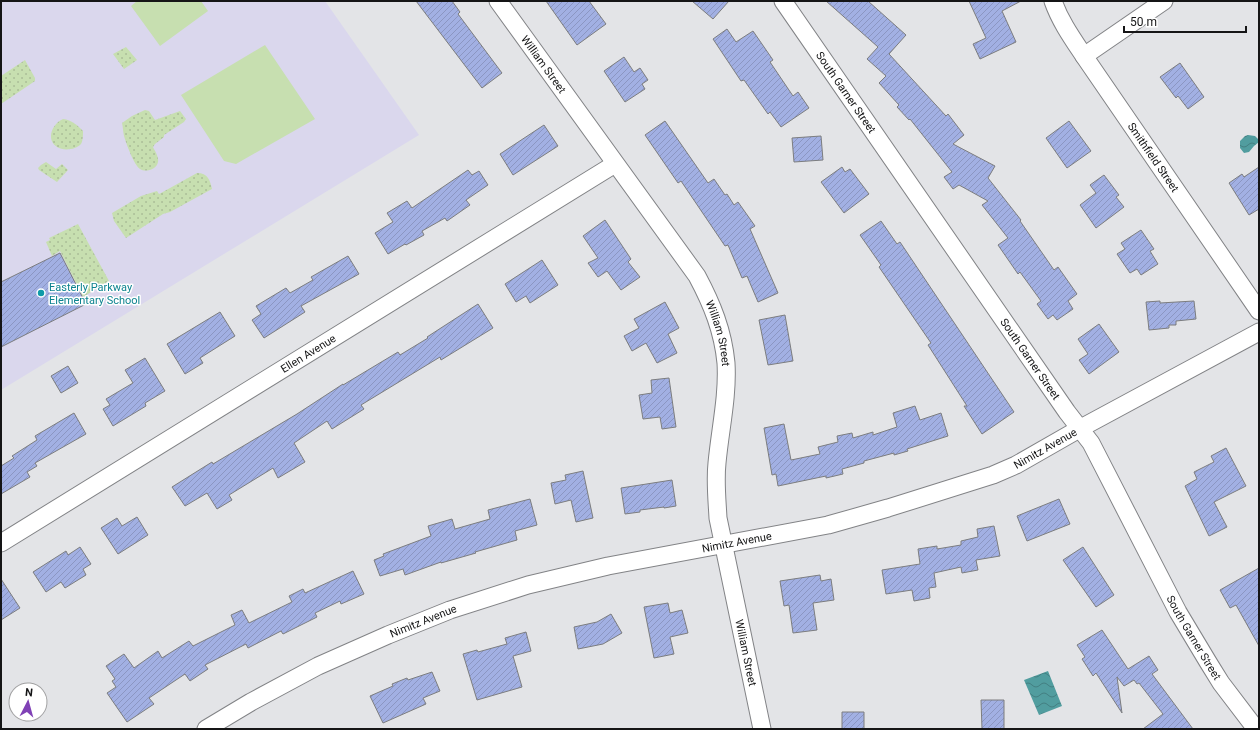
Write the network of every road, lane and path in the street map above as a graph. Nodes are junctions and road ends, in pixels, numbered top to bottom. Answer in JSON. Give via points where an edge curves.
{"nodes":[{"id":1,"x":498,"y":1,"type":"edge"},
{"id":2,"x":783,"y":1,"type":"edge"},
{"id":3,"x":1054,"y":1,"type":"edge"},
{"id":4,"x":1164,"y":1,"type":"edge"},
{"id":5,"x":1084,"y":56,"type":"junction"},
{"id":6,"x":615,"y":164,"type":"junction"},
{"id":7,"x":1259,"y":311,"type":"edge"},
{"id":8,"x":1259,"y":332,"type":"edge"},
{"id":9,"x":1079,"y":429,"type":"junction"},
{"id":10,"x":1,"y":542,"type":"edge"},
{"id":11,"x":724,"y":545,"type":"junction"},
{"id":12,"x":206,"y":729,"type":"edge"},
{"id":13,"x":762,"y":729,"type":"edge"},
{"id":14,"x":1256,"y":729,"type":"edge"}],
"edges":[{"from":1,"to":6,"type":"street","name":"William Street"},
{"from":2,"to":9,"type":"street","name":"South Garner Street"},
{"from":3,"to":5,"type":"street","name":"Smithfield Street","via":[[1057,12]]},
{"from":4,"to":5,"type":"street"},
{"from":5,"to":7,"type":"street","name":"Smithfield Street"},
{"from":6,"to":10,"type":"street","name":"Ellen Avenue"},
{"from":6,"to":11,"type":"street","name":"William Street","via":[[697,276],[718,322],[726,362],[726,391],[716,486],[718,518]]},
{"from":8,"to":9,"type":"street","name":"Nimitz Avenue"},
{"from":9,"to":11,"type":"street","name":"Nimitz Avenue","via":[[1016,465],[993,475],[828,525]]},
{"from":9,"to":14,"type":"street","name":"South Garner Street","via":[[1090,444],[1178,612],[1221,683]]},
{"from":11,"to":12,"type":"street","name":"Nimitz Avenue","via":[[608,566],[528,585],[450,610],[318,666]]},
{"from":11,"to":13,"type":"street","name":"William Street"}]}
